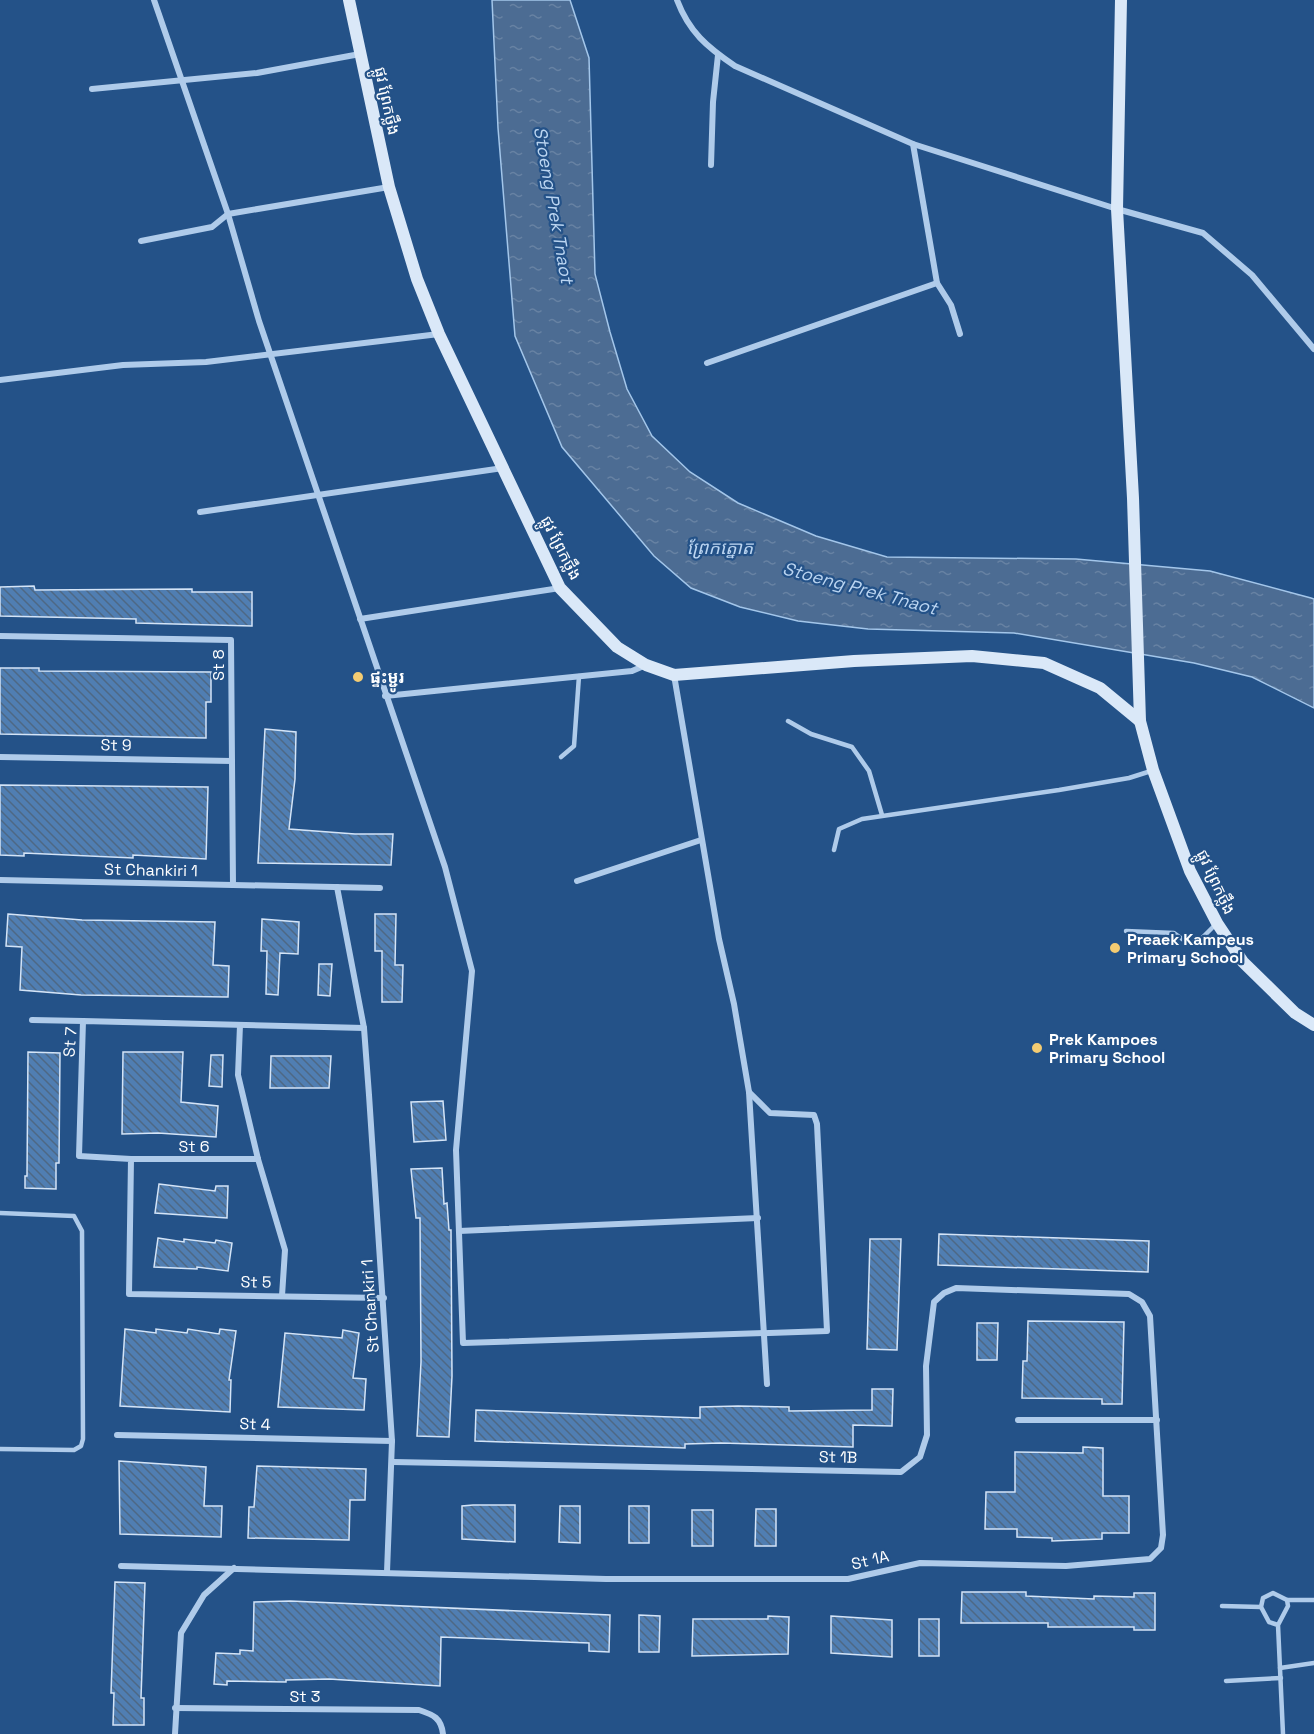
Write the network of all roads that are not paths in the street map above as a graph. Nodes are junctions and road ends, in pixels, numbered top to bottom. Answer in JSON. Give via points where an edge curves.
{"nodes":[{"id":1,"x":154,"y":0,"type":"edge"},
{"id":2,"x":349,"y":0,"type":"edge"},
{"id":3,"x":677,"y":0,"type":"edge"},
{"id":4,"x":1121,"y":0,"type":"edge"},
{"id":5,"x":361,"y":54,"type":"junction"},
{"id":6,"x":718,"y":55,"type":"junction"},
{"id":7,"x":180,"y":80,"type":"junction"},
{"id":8,"x":92,"y":89,"type":"dead end"},
{"id":9,"x":913,"y":144,"type":"junction"},
{"id":10,"x":711,"y":165,"type":"dead end"},
{"id":11,"x":389,"y":187,"type":"junction"},
{"id":12,"x":1117,"y":208,"type":"junction"},
{"id":13,"x":228,"y":214,"type":"junction"},
{"id":14,"x":141,"y":241,"type":"dead end"},
{"id":15,"x":937,"y":283,"type":"junction"},
{"id":16,"x":439,"y":334,"type":"junction"},
{"id":17,"x":960,"y":334,"type":"dead end"},
{"id":18,"x":1314,"y":350,"type":"edge"},
{"id":19,"x":270,"y":352,"type":"junction"},
{"id":20,"x":707,"y":363,"type":"dead end"},
{"id":21,"x":0,"y":380,"type":"edge"},
{"id":22,"x":504,"y":468,"type":"junction"},
{"id":23,"x":319,"y":496,"type":"junction"},
{"id":24,"x":200,"y":512,"type":"dead end"},
{"id":25,"x":560,"y":588,"type":"junction"},
{"id":26,"x":360,"y":619,"type":"junction"},
{"id":27,"x":0,"y":636,"type":"edge"},
{"id":28,"x":646,"y":665,"type":"junction"},
{"id":29,"x":674,"y":675,"type":"junction"},
{"id":30,"x":579,"y":676,"type":"junction"},
{"id":31,"x":385,"y":696,"type":"junction"},
{"id":32,"x":788,"y":721,"type":"dead end"},
{"id":33,"x":1140,"y":721,"type":"junction"},
{"id":34,"x":0,"y":757,"type":"edge"},
{"id":35,"x":561,"y":757,"type":"dead end"},
{"id":36,"x":232,"y":761,"type":"junction"},
{"id":37,"x":1153,"y":770,"type":"junction"},
{"id":38,"x":882,"y":815,"type":"junction"},
{"id":39,"x":701,"y":840,"type":"junction"},
{"id":40,"x":834,"y":850,"type":"dead end"},
{"id":41,"x":0,"y":880,"type":"edge"},
{"id":42,"x":577,"y":881,"type":"dead end"},
{"id":43,"x":233,"y":885,"type":"junction"},
{"id":44,"x":337,"y":887,"type":"junction"},
{"id":45,"x":380,"y":888,"type":"dead end"},
{"id":46,"x":1217,"y":923,"type":"junction"},
{"id":47,"x":1126,"y":931,"type":"dead end"},
{"id":48,"x":32,"y":1020,"type":"dead end"},
{"id":49,"x":83,"y":1021,"type":"junction"},
{"id":50,"x":240,"y":1025,"type":"junction"},
{"id":51,"x":1314,"y":1025,"type":"edge"},
{"id":52,"x":364,"y":1028,"type":"junction"},
{"id":53,"x":749,"y":1092,"type":"junction"},
{"id":54,"x":131,"y":1159,"type":"junction"},
{"id":55,"x":258,"y":1159,"type":"junction"},
{"id":56,"x":0,"y":1214,"type":"edge"},
{"id":57,"x":758,"y":1218,"type":"junction"},
{"id":58,"x":459,"y":1231,"type":"junction"},
{"id":59,"x":1130,"y":1294,"type":"joint"},
{"id":60,"x":282,"y":1296,"type":"junction"},
{"id":61,"x":384,"y":1298,"type":"junction"},
{"id":62,"x":763,"y":1333,"type":"junction"},
{"id":63,"x":767,"y":1384,"type":"dead end"},
{"id":64,"x":1018,"y":1420,"type":"dead end"},
{"id":65,"x":1157,"y":1420,"type":"junction"},
{"id":66,"x":117,"y":1435,"type":"dead end"},
{"id":67,"x":392,"y":1442,"type":"junction"},
{"id":68,"x":0,"y":1449,"type":"edge"},
{"id":69,"x":393,"y":1462,"type":"junction"},
{"id":70,"x":121,"y":1566,"type":"dead end"},
{"id":71,"x":234,"y":1568,"type":"junction"},
{"id":72,"x":387,"y":1572,"type":"junction"},
{"id":73,"x":1287,"y":1600,"type":"junction"},
{"id":74,"x":1314,"y":1600,"type":"edge"},
{"id":75,"x":1222,"y":1606,"type":"dead end"},
{"id":76,"x":1261,"y":1607,"type":"junction"},
{"id":77,"x":1278,"y":1625,"type":"junction"},
{"id":78,"x":1314,"y":1663,"type":"edge"},
{"id":79,"x":1280,"y":1668,"type":"junction"},
{"id":80,"x":1281,"y":1678,"type":"junction"},
{"id":81,"x":1226,"y":1681,"type":"dead end"},
{"id":82,"x":175,"y":1708,"type":"junction"},
{"id":83,"x":175,"y":1734,"type":"edge"},
{"id":84,"x":443,"y":1734,"type":"edge"},
{"id":85,"x":1283,"y":1734,"type":"edge"}],
"edges":[{"from":1,"to":7,"type":"street"},
{"from":2,"to":5,"type":"street","name":"ផ្លូវ ព្រែកថ្លឹង"},
{"from":3,"to":6,"type":"street","via":[[686,25]]},
{"from":4,"to":12,"type":"street","name":"ផ្លូវ ព្រែកថ្លឹង"},
{"from":5,"to":7,"type":"street","via":[[257,73]]},
{"from":5,"to":11,"type":"street","name":"ផ្លូវ ព្រែកថ្លឹង"},
{"from":6,"to":9,"type":"street"},
{"from":6,"to":10,"type":"street","via":[[712,102]]},
{"from":7,"to":8,"type":"street"},
{"from":7,"to":13,"type":"street"},
{"from":9,"to":12,"type":"street"},
{"from":9,"to":15,"type":"street"},
{"from":11,"to":13,"type":"street"},
{"from":11,"to":16,"type":"street","name":"ផ្លូវ ព្រែកថ្លឹង","via":[[417,279]]},
{"from":12,"to":18,"type":"street","via":[[1203,233],[1252,275]]},
{"from":12,"to":33,"type":"street","name":"ផ្លូវ ព្រែកថ្លឹង"},
{"from":13,"to":14,"type":"street","via":[[212,227]]},
{"from":13,"to":19,"type":"street"},
{"from":15,"to":17,"type":"street","via":[[951,305]]},
{"from":15,"to":20,"type":"street"},
{"from":16,"to":19,"type":"street"},
{"from":16,"to":22,"type":"street","name":"ផ្លូវ ព្រែកថ្លឹង"},
{"from":19,"to":21,"type":"street","via":[[206,362],[123,365]]},
{"from":19,"to":23,"type":"street"},
{"from":22,"to":23,"type":"street"},
{"from":22,"to":25,"type":"street","name":"ផ្លូវ ព្រែកថ្លឹង"},
{"from":23,"to":24,"type":"street"},
{"from":23,"to":26,"type":"street"},
{"from":25,"to":26,"type":"street"},
{"from":25,"to":28,"type":"street","name":"ផ្លូវ ព្រែកថ្លឹង","via":[[617,647]]},
{"from":26,"to":31,"type":"street"},
{"from":27,"to":36,"type":"street","name":"St 8","via":[[231,640]]},
{"from":28,"to":29,"type":"street","name":"ផ្លូវ ព្រែកថ្លឹង"},
{"from":28,"to":30,"type":"street","via":[[632,671]]},
{"from":29,"to":33,"type":"street","name":"ផ្លូវ ព្រែកថ្លឹង","via":[[972,656],[1044,663],[1100,688]]},
{"from":29,"to":39,"type":"street"},
{"from":30,"to":31,"type":"street"},
{"from":30,"to":35,"type":"lane","via":[[574,747]]},
{"from":31,"to":58,"type":"street","via":[[445,867],[472,971],[456,1150]]},
{"from":32,"to":38,"type":"lane","via":[[811,734],[852,747],[869,771]]},
{"from":33,"to":37,"type":"street","name":"ផ្លូវ ព្រែកថ្លឹង"},
{"from":34,"to":36,"type":"street","name":"St 9"},
{"from":36,"to":43,"type":"street","name":"St 8"},
{"from":37,"to":38,"type":"lane","via":[[1130,778]]},
{"from":37,"to":46,"type":"street","name":"ផ្លូវ ព្រែកថ្លឹង","via":[[1190,871]]},
{"from":38,"to":40,"type":"lane","via":[[840,829]]},
{"from":39,"to":42,"type":"street"},
{"from":39,"to":53,"type":"street"},
{"from":41,"to":43,"type":"street","name":"St Chankiri 1"},
{"from":43,"to":44,"type":"street","name":"St Chankiri 1"},
{"from":44,"to":45,"type":"street","name":"St Chankiri 1"},
{"from":44,"to":52,"type":"street","name":"St Chankiri 1"},
{"from":46,"to":47,"type":"lane","via":[[1200,940],[1189,944],[1174,933]]},
{"from":46,"to":51,"type":"street","name":"ផ្លូវ ព្រែកថ្លឹង","via":[[1243,962]]},
{"from":48,"to":49,"type":"street"},
{"from":49,"to":50,"type":"street","name":"St 7"},
{"from":49,"to":54,"type":"street","name":"St 7","via":[[79,1156]]},
{"from":50,"to":52,"type":"street","name":"St 7"},
{"from":50,"to":55,"type":"street","via":[[238,1075]]},
{"from":52,"to":61,"type":"street","name":"St Chankiri 1"},
{"from":53,"to":57,"type":"street"},
{"from":53,"to":62,"type":"street","via":[[770,1113],[814,1115],[817,1124],[827,1331]]},
{"from":54,"to":55,"type":"street","name":"St 6"},
{"from":54,"to":60,"type":"street","name":"St 5","via":[[129,1294]]},
{"from":55,"to":60,"type":"street","via":[[285,1250]]},
{"from":56,"to":68,"type":"lane","via":[[74,1216],[80,1222],[83,1439],[74,1450]]},
{"from":57,"to":58,"type":"street"},
{"from":57,"to":62,"type":"street"},
{"from":58,"to":62,"type":"street","via":[[463,1343]]},
{"from":59,"to":65,"type":"street","name":"St 1A","via":[[1142,1302],[1150,1316]]},
{"from":59,"to":69,"type":"street","name":"St 1B","via":[[956,1288],[944,1293],[934,1302],[926,1366],[927,1435],[920,1457],[901,1472]]},
{"from":60,"to":61,"type":"street","name":"St 5"},
{"from":61,"to":67,"type":"street","name":"St Chankiri 1"},
{"from":62,"to":63,"type":"street"},
{"from":64,"to":65,"type":"street"},
{"from":65,"to":72,"type":"street","name":"St 1A","via":[[1163,1535],[1161,1548],[1150,1559],[1066,1566],[921,1563],[836,1580],[641,1580]]},
{"from":66,"to":67,"type":"street","name":"St 4"},
{"from":67,"to":69,"type":"street","name":"St Chankiri 1"},
{"from":69,"to":72,"type":"street","name":"St Chankiri 1"},
{"from":70,"to":71,"type":"street"},
{"from":71,"to":72,"type":"street"},
{"from":71,"to":82,"type":"street","via":[[204,1595],[181,1633]]},
{"from":73,"to":74,"type":"lane"},
{"from":73,"to":76,"type":"lane","via":[[1273,1593],[1263,1599]]},
{"from":73,"to":77,"type":"lane"},
{"from":75,"to":76,"type":"lane"},
{"from":76,"to":77,"type":"lane","via":[[1269,1622]]},
{"from":77,"to":79,"type":"lane"},
{"from":78,"to":79,"type":"lane"},
{"from":79,"to":80,"type":"lane"},
{"from":80,"to":81,"type":"lane"},
{"from":80,"to":85,"type":"lane"},
{"from":82,"to":83,"type":"street"},
{"from":82,"to":84,"type":"street","name":"St 3","via":[[420,1710],[442,1722]]}]}
